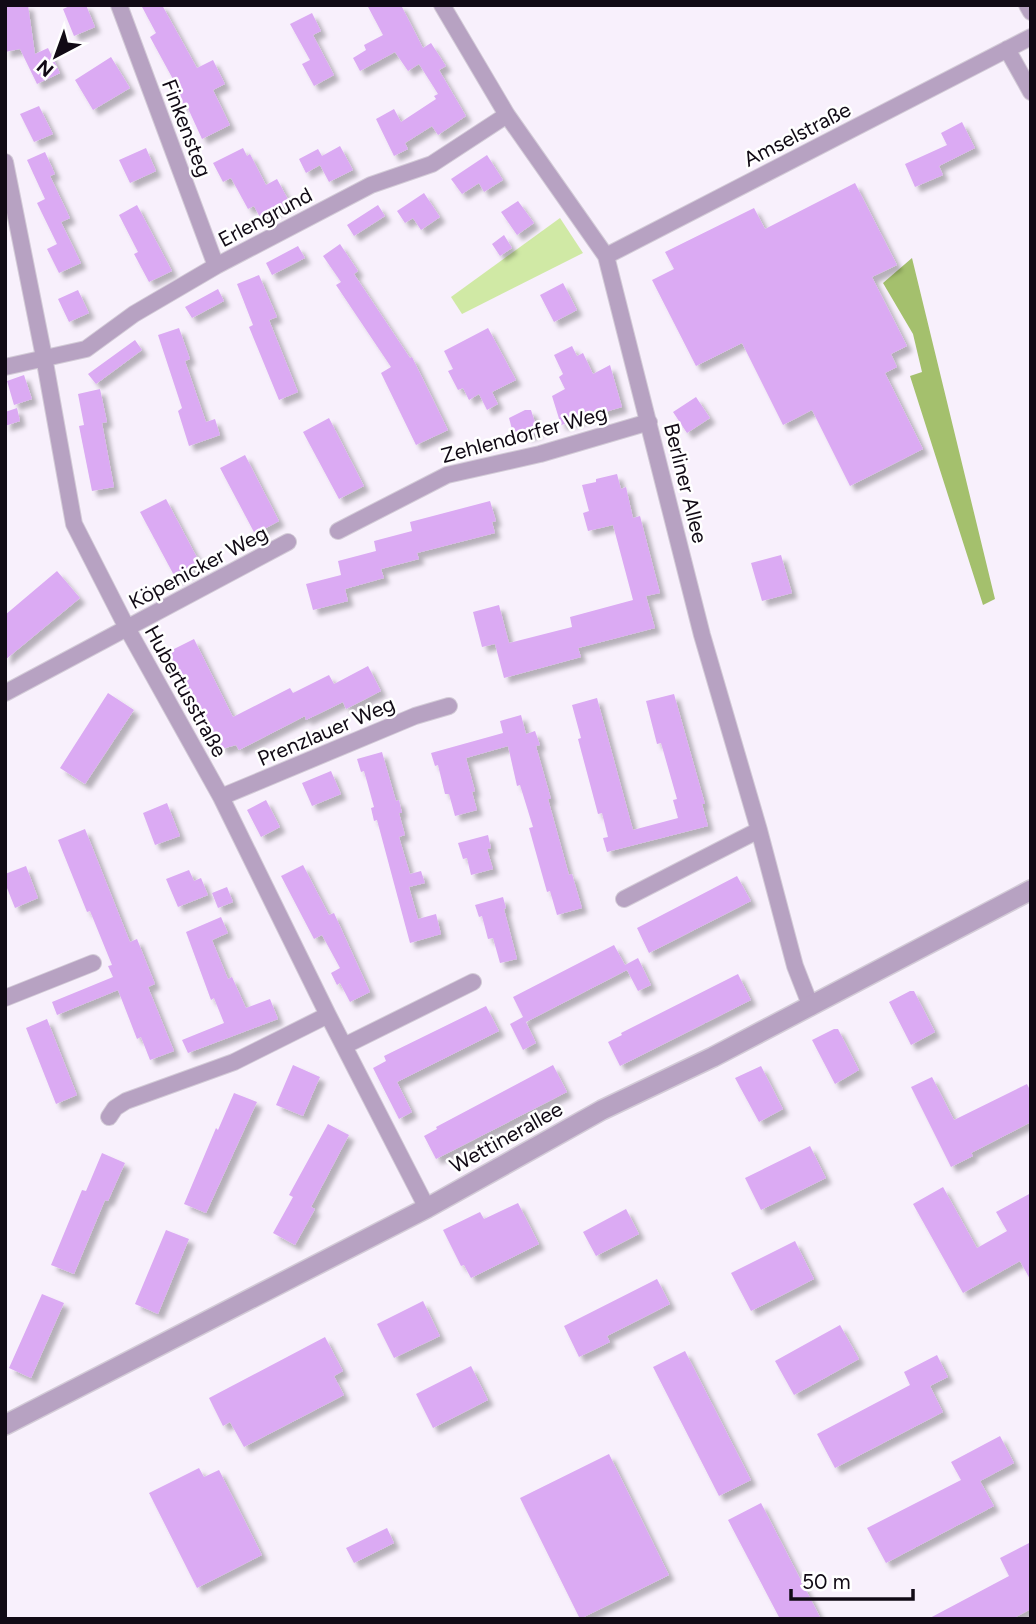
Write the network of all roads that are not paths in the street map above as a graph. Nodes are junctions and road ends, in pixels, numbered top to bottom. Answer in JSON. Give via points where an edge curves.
{"nodes":[{"id":1,"x":119,"y":5,"type":"edge"},
{"id":2,"x":442,"y":5,"type":"edge"},
{"id":3,"x":1027,"y":5,"type":"edge"},
{"id":4,"x":1031,"y":12,"type":"edge"},
{"id":5,"x":1031,"y":37,"type":"edge"},
{"id":6,"x":1007,"y":49,"type":"junction"},
{"id":7,"x":1031,"y":92,"type":"edge"},
{"id":8,"x":507,"y":115,"type":"junction"},
{"id":9,"x":5,"y":162,"type":"edge"},
{"id":10,"x":606,"y":256,"type":"junction"},
{"id":11,"x":216,"y":266,"type":"junction"},
{"id":12,"x":44,"y":358,"type":"junction"},
{"id":13,"x":5,"y":367,"type":"edge"},
{"id":14,"x":649,"y":422,"type":"junction"},
{"id":15,"x":338,"y":531,"type":"dead end"},
{"id":16,"x":288,"y":542,"type":"dead end"},
{"id":17,"x":127,"y":628,"type":"junction"},
{"id":18,"x":5,"y":693,"type":"edge"},
{"id":19,"x":449,"y":706,"type":"dead end"},
{"id":20,"x":221,"y":797,"type":"junction"},
{"id":21,"x":759,"y":830,"type":"junction"},
{"id":22,"x":1031,"y":891,"type":"edge"},
{"id":23,"x":624,"y":898,"type":"dead end"},
{"id":24,"x":93,"y":963,"type":"dead end"},
{"id":25,"x":473,"y":982,"type":"dead end"},
{"id":26,"x":5,"y":998,"type":"edge"},
{"id":27,"x":811,"y":1007,"type":"junction"},
{"id":28,"x":328,"y":1015,"type":"junction"},
{"id":29,"x":344,"y":1046,"type":"junction"},
{"id":30,"x":109,"y":1117,"type":"dead end"},
{"id":31,"x":427,"y":1208,"type":"junction"},
{"id":32,"x":5,"y":1425,"type":"edge"}],
"edges":[{"from":1,"to":11,"type":"street","name":"Finkensteg"},
{"from":2,"to":8,"type":"street","name":"Berliner Allee"},
{"from":3,"to":4,"type":"street"},
{"from":5,"to":6,"type":"street","name":"Amselstraße"},
{"from":6,"to":7,"type":"street"},
{"from":6,"to":10,"type":"street","name":"Amselstraße"},
{"from":8,"to":10,"type":"street","name":"Berliner Allee"},
{"from":8,"to":11,"type":"street","name":"Erlengrund","via":[[432,164],[371,185]]},
{"from":9,"to":12,"type":"street","name":"Hubertusstraße"},
{"from":10,"to":14,"type":"street","name":"Berliner Allee"},
{"from":11,"to":12,"type":"street","name":"Erlengrund","via":[[134,314],[86,349]]},
{"from":12,"to":13,"type":"street","name":"Erlengrund"},
{"from":12,"to":17,"type":"street","name":"Hubertusstraße","via":[[74,524]]},
{"from":14,"to":15,"type":"street","name":"Zehlendorfer Weg","via":[[447,475]]},
{"from":14,"to":21,"type":"street","name":"Berliner Allee","via":[[702,635]]},
{"from":16,"to":17,"type":"street","name":"Köpenicker Weg"},
{"from":17,"to":18,"type":"street","name":"Köpenicker Weg"},
{"from":17,"to":20,"type":"street","name":"Hubertusstraße"},
{"from":19,"to":20,"type":"street","name":"Prenzlauer Weg"},
{"from":20,"to":28,"type":"street","name":"Hubertusstraße"},
{"from":21,"to":23,"type":"street"},
{"from":21,"to":27,"type":"street","name":"Berliner Allee","via":[[795,966]]},
{"from":22,"to":27,"type":"street","name":"Wettinerallee"},
{"from":24,"to":26,"type":"street"},
{"from":25,"to":29,"type":"street"},
{"from":27,"to":31,"type":"street","name":"Wettinerallee","via":[[602,1110]]},
{"from":28,"to":29,"type":"street","name":"Hubertusstraße"},
{"from":28,"to":30,"type":"street","via":[[234,1062],[125,1101]]},
{"from":29,"to":31,"type":"street","name":"Hubertusstraße"},
{"from":31,"to":32,"type":"street","name":"Wettinerallee"}]}
